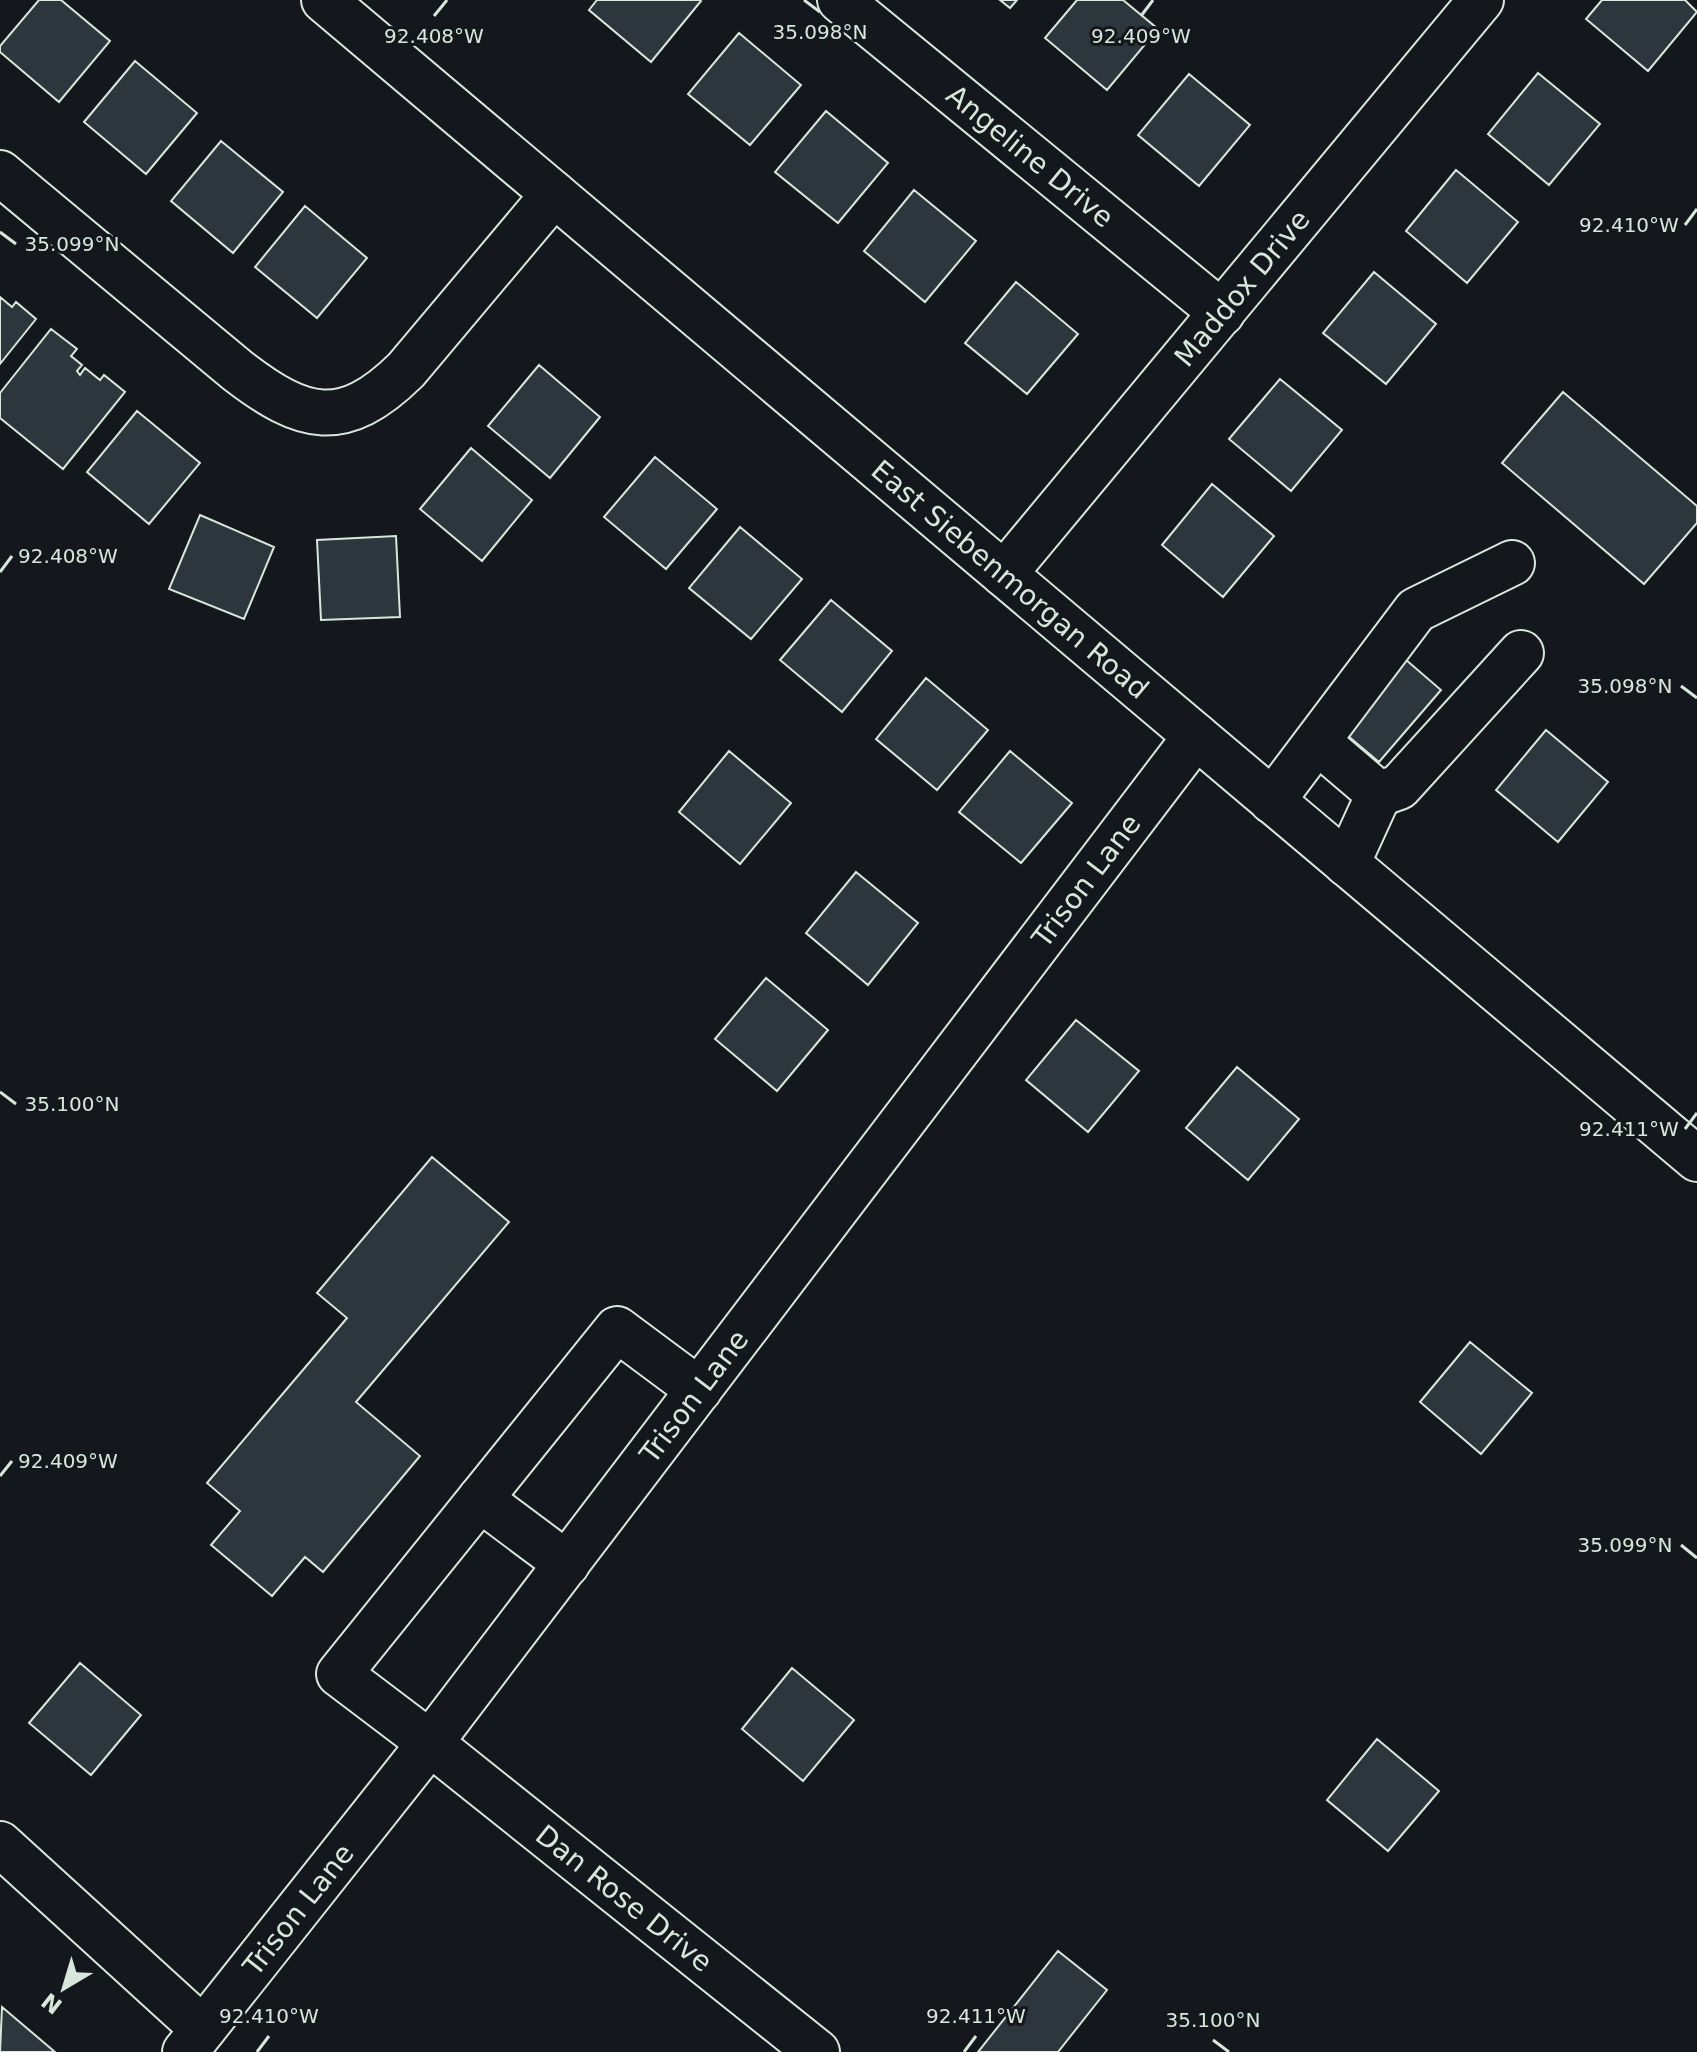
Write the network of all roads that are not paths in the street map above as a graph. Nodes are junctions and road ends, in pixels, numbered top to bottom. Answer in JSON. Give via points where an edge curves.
{"nodes":[{"id":1,"x":324,"y":0,"type":"edge"},
{"id":2,"x":840,"y":0,"type":"edge"},
{"id":3,"x":1481,"y":0,"type":"edge"},
{"id":4,"x":0,"y":173,"type":"edge"},
{"id":5,"x":554,"y":194,"type":"junction"},
{"id":6,"x":1222,"y":313,"type":"junction"},
{"id":7,"x":1512,"y":563,"type":"dead end"},
{"id":8,"x":1004,"y":574,"type":"junction"},
{"id":9,"x":1521,"y":653,"type":"dead end"},
{"id":10,"x":1196,"y":736,"type":"junction"},
{"id":11,"x":1318,"y":742,"type":"junction"},
{"id":12,"x":1379,"y":794,"type":"junction"},
{"id":13,"x":1272,"y":801,"type":"junction"},
{"id":14,"x":1347,"y":864,"type":"junction"},
{"id":15,"x":1697,"y":1159,"type":"edge"},
{"id":16,"x":699,"y":1390,"type":"junction"},
{"id":17,"x":480,"y":1499,"type":"junction"},
{"id":18,"x":567,"y":1564,"type":"junction"},
{"id":19,"x":430,"y":1743,"type":"junction"},
{"id":20,"x":0,"y":1844,"type":"edge"},
{"id":21,"x":194,"y":2041,"type":"edge"},
{"id":22,"x":817,"y":2052,"type":"edge"}],
"edges":[{"from":1,"to":5,"type":"street","name":"East Siebenmorgan Road"},
{"from":2,"to":6,"type":"street","name":"Angeline Drive"},
{"from":3,"to":6,"type":"street","name":"Maddox Drive"},
{"from":4,"to":5,"type":"street","via":[[238,371],[271,396],[316,413],[339,411],[384,392]]},
{"from":5,"to":8,"type":"street","name":"East Siebenmorgan Road"},
{"from":6,"to":8,"type":"street","name":"Maddox Drive"},
{"from":7,"to":11,"type":"street","via":[[1416,610]]},
{"from":8,"to":10,"type":"street","name":"East Siebenmorgan Road"},
{"from":9,"to":12,"type":"street","via":[[1399,787]]},
{"from":10,"to":13,"type":"street","name":"East Siebenmorgan Road"},
{"from":10,"to":16,"type":"street","name":"Trison Lane"},
{"from":11,"to":12,"type":"street"},
{"from":11,"to":13,"type":"street"},
{"from":12,"to":14,"type":"street"},
{"from":13,"to":14,"type":"street","name":"East Siebenmorgan Road"},
{"from":14,"to":15,"type":"street","name":"East Siebenmorgan Road"},
{"from":16,"to":17,"type":"street","via":[[617,1329]]},
{"from":16,"to":18,"type":"street","name":"Trison Lane"},
{"from":17,"to":18,"type":"street"},
{"from":17,"to":19,"type":"street","name":"Dan Rose Drive","via":[[339,1674]]},
{"from":18,"to":19,"type":"street","name":"Trison Lane"},
{"from":19,"to":21,"type":"street","name":"Trison Lane"},
{"from":19,"to":22,"type":"street","name":"Dan Rose Drive"},
{"from":20,"to":21,"type":"street"}]}
